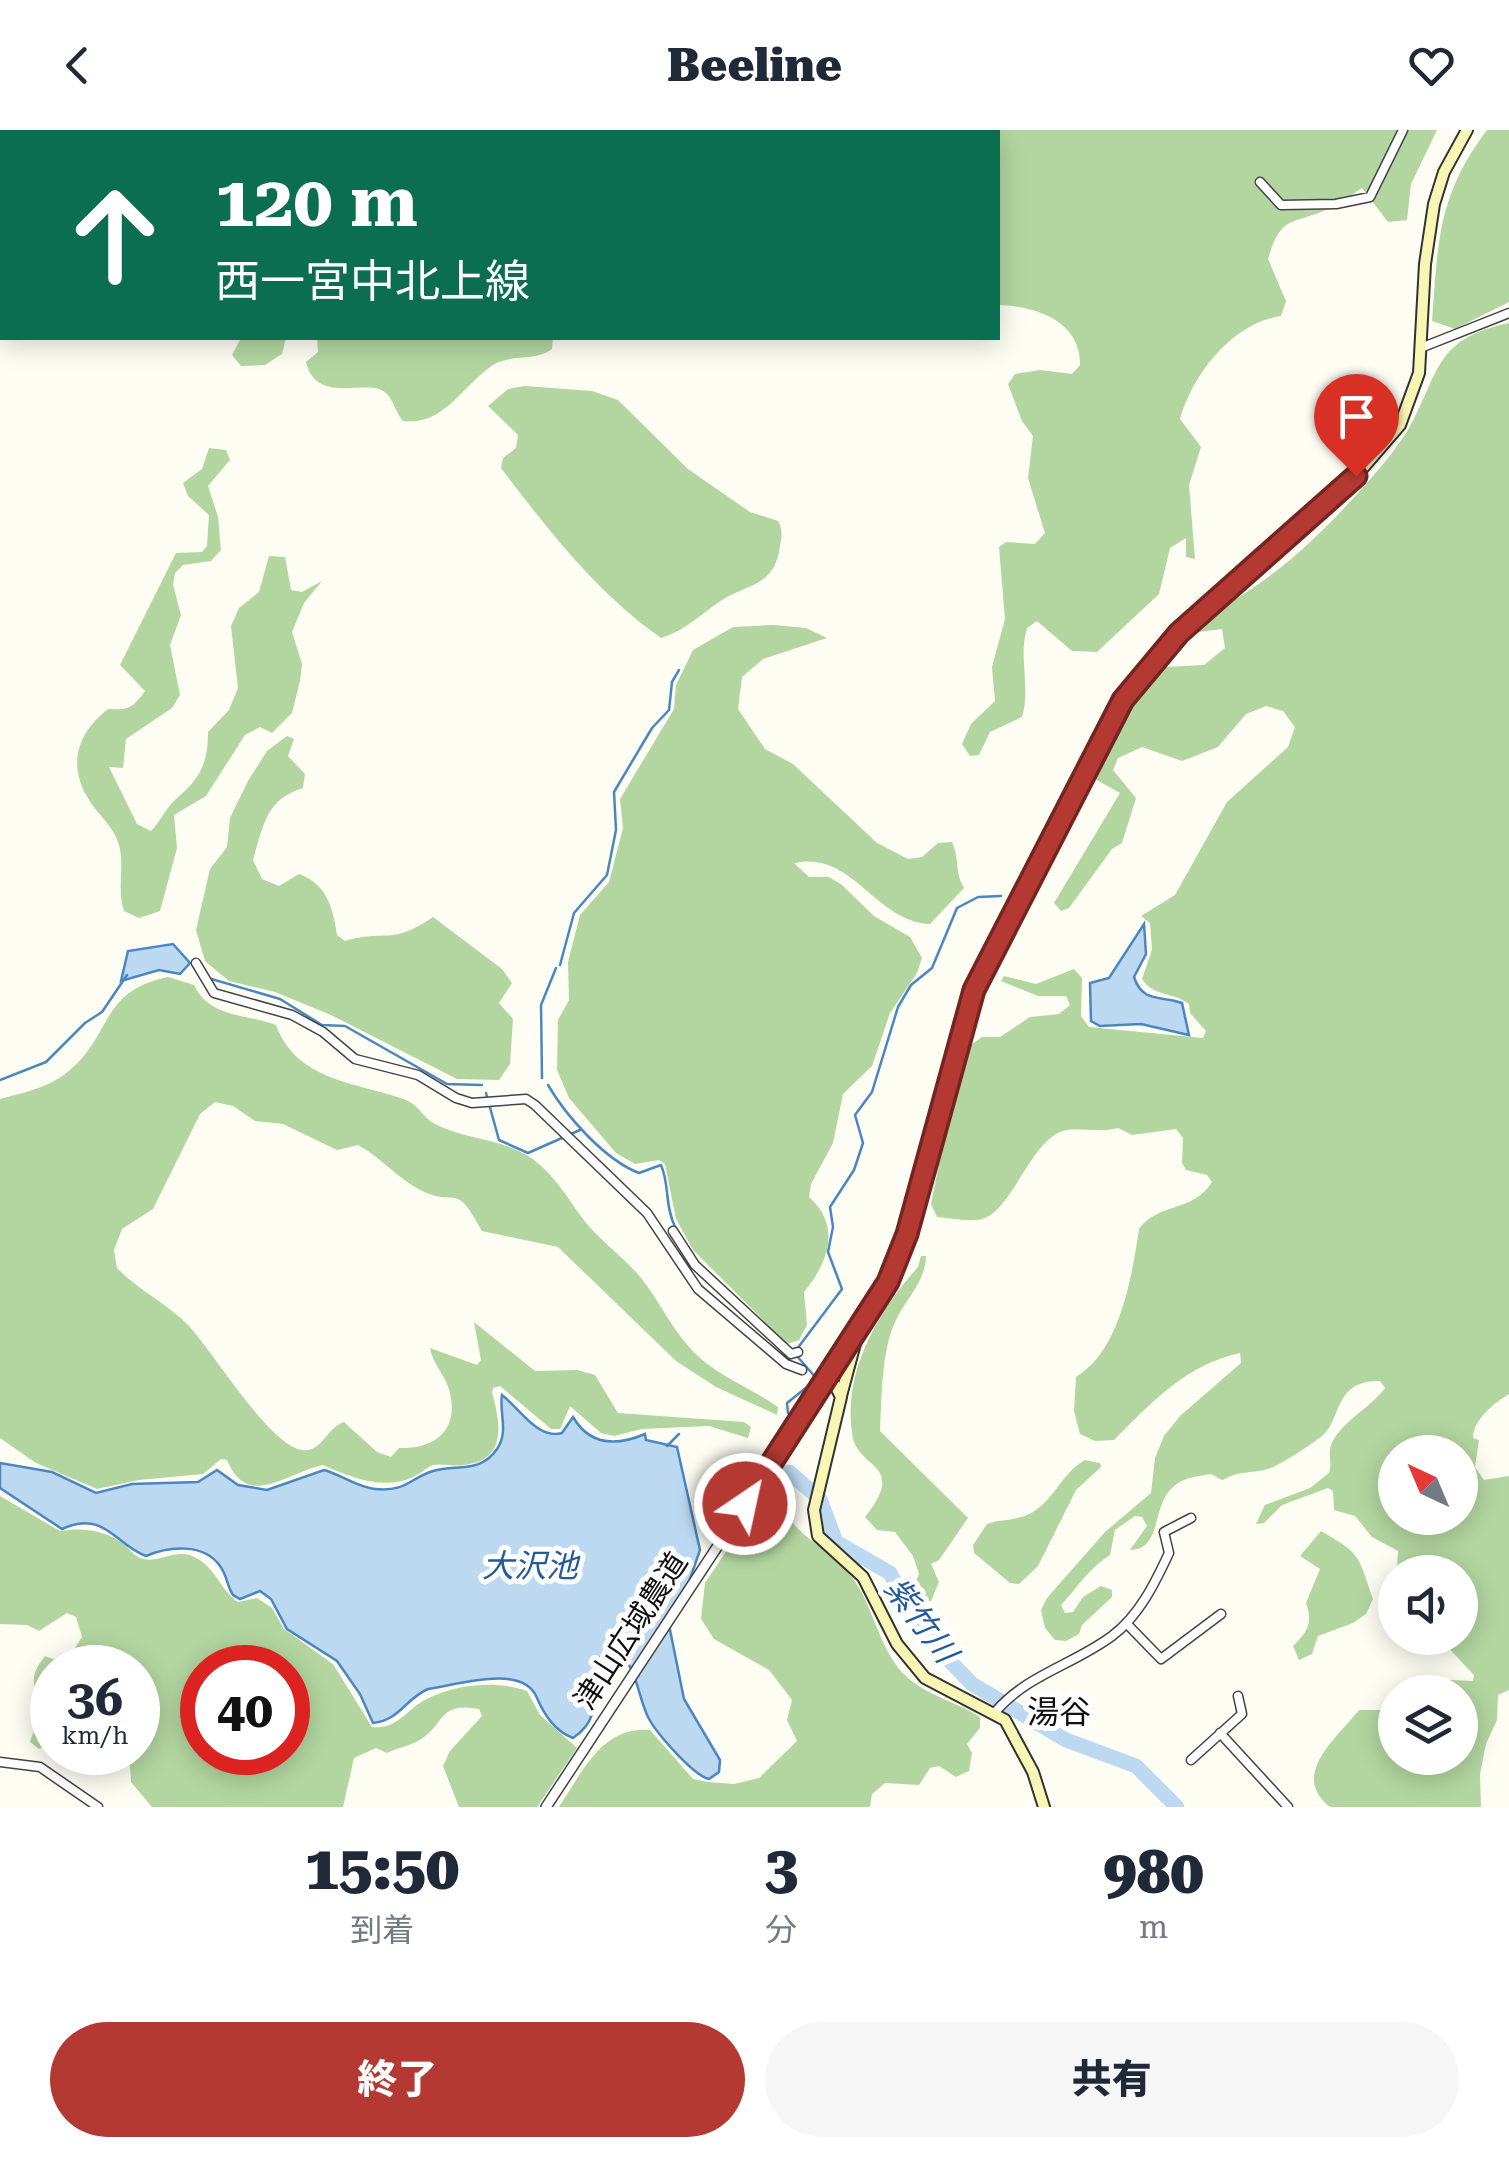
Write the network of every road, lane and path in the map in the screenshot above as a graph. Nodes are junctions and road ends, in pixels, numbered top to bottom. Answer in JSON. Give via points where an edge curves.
{"nodes":[{"id":1,"x":1404,"y":130,"type":"edge"},
{"id":2,"x":1467,"y":130,"type":"edge"},
{"id":3,"x":1260,"y":182,"type":"dead end"},
{"id":4,"x":1509,"y":313,"type":"edge"},
{"id":5,"x":1422,"y":347,"type":"junction"},
{"id":6,"x":196,"y":963,"type":"dead end"},
{"id":7,"x":672,"y":1231,"type":"dead end"},
{"id":8,"x":858,"y":1334,"type":"junction"},
{"id":9,"x":798,"y":1352,"type":"dead end"},
{"id":10,"x":802,"y":1370,"type":"dead end"},
{"id":11,"x":826,"y":1383,"type":"junction"},
{"id":12,"x":841,"y":1396,"type":"junction"},
{"id":13,"x":1190,"y":1518,"type":"dead end"},
{"id":14,"x":1220,"y":1614,"type":"dead end"},
{"id":15,"x":1126,"y":1623,"type":"junction"},
{"id":16,"x":1238,"y":1696,"type":"dead end"},
{"id":17,"x":998,"y":1709,"type":"junction"},
{"id":18,"x":1220,"y":1733,"type":"junction"},
{"id":19,"x":1191,"y":1760,"type":"dead end"},
{"id":20,"x":0,"y":1762,"type":"edge"},
{"id":21,"x":98,"y":1807,"type":"edge"},
{"id":22,"x":546,"y":1807,"type":"edge"},
{"id":23,"x":1044,"y":1807,"type":"edge"},
{"id":24,"x":1288,"y":1807,"type":"edge"}],
"edges":[{"from":1,"to":3,"type":"street","via":[[1370,197],[1280,204]]},
{"from":2,"to":5,"type":"main road","via":[[1444,172],[1427,237]]},
{"from":4,"to":5,"type":"street"},
{"from":5,"to":8,"type":"main road","via":[[1412,400],[1382,448],[1179,633],[1123,700],[987,959],[898,1260]]},
{"from":6,"to":10,"type":"street","via":[[214,993],[292,1015],[371,1066],[418,1075],[472,1102],[509,1098],[535,1105],[648,1213],[698,1289],[786,1364]]},
{"from":7,"to":9,"type":"street","via":[[740,1311],[760,1322],[780,1348]]},
{"from":8,"to":11,"type":"main road"},
{"from":8,"to":12,"type":"main road"},
{"from":11,"to":12,"type":"main road","via":[[836,1385]]},
{"from":11,"to":22,"type":"street","name":"津山広域農道"},
{"from":12,"to":17,"type":"main road","via":[[816,1497],[818,1536],[868,1584],[914,1666],[938,1688]]},
{"from":13,"to":15,"type":"street","via":[[1164,1532],[1169,1553]]},
{"from":14,"to":15,"type":"street","via":[[1161,1658]]},
{"from":15,"to":17,"type":"street","via":[[1045,1670]]},
{"from":16,"to":18,"type":"street","via":[[1242,1714]]},
{"from":17,"to":23,"type":"main road"},
{"from":18,"to":19,"type":"street"},
{"from":18,"to":24,"type":"street"},
{"from":20,"to":21,"type":"street","via":[[40,1766]]}]}
